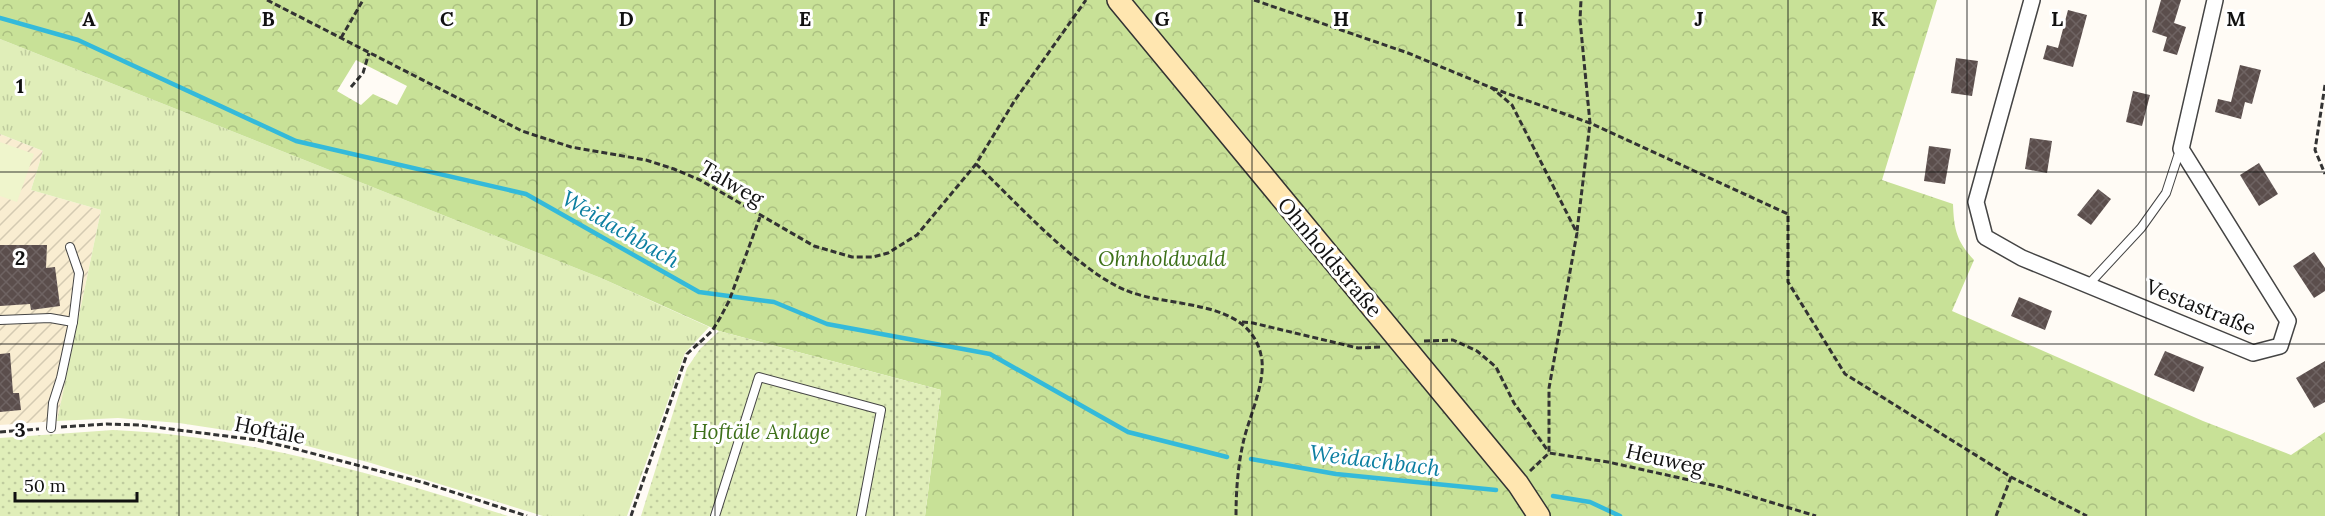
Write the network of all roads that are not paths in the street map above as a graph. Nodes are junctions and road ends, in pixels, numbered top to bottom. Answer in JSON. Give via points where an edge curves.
{"nodes":[{"id":1,"x":1118,"y":0,"type":"edge"},
{"id":2,"x":2032,"y":0,"type":"edge"},
{"id":3,"x":2215,"y":0,"type":"edge"},
{"id":4,"x":2181,"y":149,"type":"junction"},
{"id":5,"x":70,"y":247,"type":"dead end"},
{"id":6,"x":2089,"y":284,"type":"junction"},
{"id":7,"x":0,"y":320,"type":"edge"},
{"id":8,"x":73,"y":322,"type":"junction"},
{"id":9,"x":51,"y":428,"type":"road end"},
{"id":10,"x":715,"y":516,"type":"edge"},
{"id":11,"x":861,"y":516,"type":"edge"},
{"id":12,"x":1539,"y":516,"type":"edge"}],
"edges":[{"from":1,"to":12,"type":"main road","name":"Ohnholdstraße","via":[[1518,484]]},
{"from":2,"to":6,"type":"street","name":"Vestastraße","via":[[1976,202],[1984,237],[2022,258]]},
{"from":3,"to":4,"type":"street"},
{"from":4,"to":6,"type":"lane","via":[[2166,193],[2141,228]]},
{"from":4,"to":6,"type":"street","name":"Vestastraße","via":[[2288,321],[2280,346],[2253,353]]},
{"from":5,"to":8,"type":"lane","via":[[79,273]]},
{"from":7,"to":8,"type":"lane","via":[[50,318]]},
{"from":8,"to":9,"type":"lane","via":[[53,403]]},
{"from":10,"to":11,"type":"lane","via":[[759,377],[881,410]]}]}
